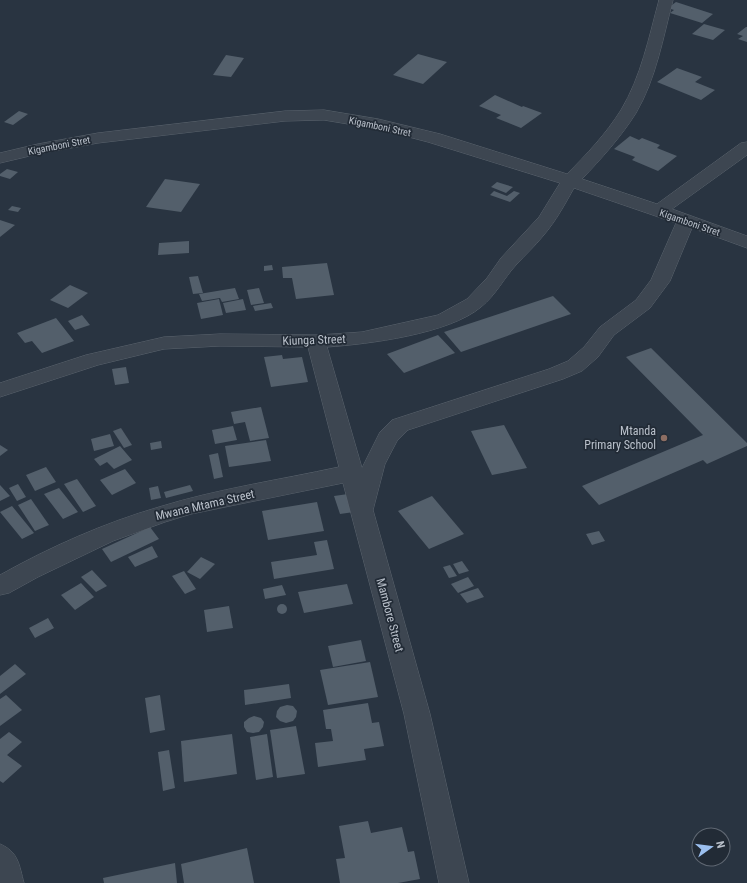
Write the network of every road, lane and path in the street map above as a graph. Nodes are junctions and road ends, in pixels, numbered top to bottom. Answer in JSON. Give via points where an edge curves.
{"nodes":[{"id":1,"x":666,"y":0,"type":"edge"},
{"id":2,"x":747,"y":147,"type":"edge"},
{"id":3,"x":0,"y":158,"type":"edge"},
{"id":4,"x":569,"y":182,"type":"junction"},
{"id":5,"x":658,"y":211,"type":"junction"},
{"id":6,"x":686,"y":220,"type":"junction"},
{"id":7,"x":747,"y":242,"type":"edge"},
{"id":8,"x":318,"y":348,"type":"dead end"},
{"id":9,"x":0,"y":390,"type":"edge"},
{"id":10,"x":351,"y":473,"type":"junction"},
{"id":11,"x":361,"y":510,"type":"junction"},
{"id":12,"x":0,"y":586,"type":"edge"},
{"id":13,"x":0,"y":858,"type":"edge"},
{"id":14,"x":9,"y":883,"type":"edge"},
{"id":15,"x":454,"y":883,"type":"edge"}],
"edges":[{"from":1,"to":4,"type":"street","name":"Kiunga Street","via":[[658,35],[640,90],[628,112],[604,144]]},
{"from":2,"to":5,"type":"street"},
{"from":3,"to":4,"type":"street","name":"Kigamboni Stret","via":[[38,148],[98,138],[285,116],[324,115],[427,136]]},
{"from":4,"to":5,"type":"street","name":"Kigamboni Stret","via":[[619,196]]},
{"from":4,"to":9,"type":"street","name":"Kiunga Street","via":[[547,219],[521,251],[508,262],[494,282],[474,303],[445,319],[362,338],[326,341],[220,340],[164,343],[93,360]]},
{"from":5,"to":6,"type":"street","name":"Kigamboni Stret"},
{"from":6,"to":7,"type":"street","name":"Kigamboni Stret"},
{"from":6,"to":11,"type":"street","via":[[660,281],[643,304],[607,331],[591,352],[575,366],[400,425],[388,437],[374,464]]},
{"from":8,"to":10,"type":"street","name":"Mambore Street"},
{"from":10,"to":11,"type":"street","name":"Mambore Street"},
{"from":10,"to":12,"type":"street","name":"Mwana Mtama Street","via":[[158,515],[105,535]]},
{"from":11,"to":15,"type":"street","name":"Mambore Street","via":[[417,714]]},
{"from":13,"to":14,"type":"street"}]}
